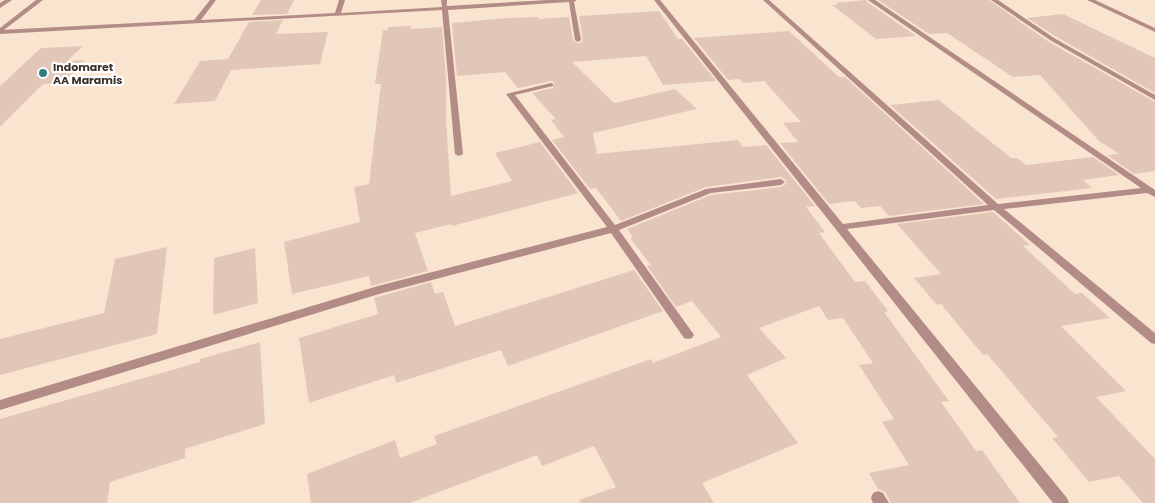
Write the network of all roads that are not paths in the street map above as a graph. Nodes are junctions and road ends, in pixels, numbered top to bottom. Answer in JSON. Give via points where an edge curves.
{"nodes":[{"id":1,"x":9,"y":0,"type":"edge"},
{"id":2,"x":40,"y":0,"type":"edge"},
{"id":3,"x":213,"y":0,"type":"edge"},
{"id":4,"x":342,"y":0,"type":"edge"},
{"id":5,"x":444,"y":0,"type":"edge"},
{"id":6,"x":572,"y":0,"type":"edge"},
{"id":7,"x":657,"y":0,"type":"edge"},
{"id":8,"x":766,"y":0,"type":"edge"},
{"id":9,"x":871,"y":0,"type":"edge"},
{"id":10,"x":994,"y":0,"type":"edge"},
{"id":11,"x":1090,"y":0,"type":"edge"},
{"id":12,"x":548,"y":1,"type":"edge"},
{"id":13,"x":0,"y":6,"type":"edge"},
{"id":14,"x":444,"y":8,"type":"junction"},
{"id":15,"x":337,"y":15,"type":"junction"},
{"id":16,"x":197,"y":21,"type":"junction"},
{"id":17,"x":1155,"y":30,"type":"edge"},
{"id":18,"x":0,"y":31,"type":"edge"},
{"id":19,"x":578,"y":40,"type":"dead end"},
{"id":20,"x":552,"y":85,"type":"dead end"},
{"id":21,"x":1155,"y":98,"type":"edge"},
{"id":22,"x":460,"y":154,"type":"dead end"},
{"id":23,"x":781,"y":182,"type":"dead end"},
{"id":24,"x":1153,"y":191,"type":"edge"},
{"id":25,"x":996,"y":207,"type":"junction"},
{"id":26,"x":840,"y":227,"type":"junction"},
{"id":27,"x":613,"y":229,"type":"junction"},
{"id":28,"x":688,"y":335,"type":"dead end"},
{"id":29,"x":1155,"y":340,"type":"edge"},
{"id":30,"x":0,"y":405,"type":"edge"},
{"id":31,"x":1062,"y":503,"type":"edge"}],
"edges":[{"from":1,"to":13,"type":"street"},
{"from":2,"to":18,"type":"street"},
{"from":3,"to":16,"type":"street"},
{"from":4,"to":15,"type":"street"},
{"from":5,"to":14,"type":"street"},
{"from":6,"to":12,"type":"street"},
{"from":6,"to":19,"type":"street"},
{"from":7,"to":26,"type":"street"},
{"from":8,"to":25,"type":"street"},
{"from":9,"to":24,"type":"street"},
{"from":10,"to":21,"type":"street","via":[[1052,39]]},
{"from":11,"to":17,"type":"street"},
{"from":12,"to":14,"type":"street"},
{"from":14,"to":15,"type":"street"},
{"from":14,"to":22,"type":"street"},
{"from":15,"to":16,"type":"street"},
{"from":16,"to":18,"type":"street"},
{"from":20,"to":27,"type":"street","via":[[510,94]]},
{"from":23,"to":27,"type":"street","via":[[709,191]]},
{"from":24,"to":25,"type":"street"},
{"from":25,"to":26,"type":"street"},
{"from":25,"to":29,"type":"street"},
{"from":26,"to":31,"type":"street"},
{"from":27,"to":28,"type":"street"},
{"from":27,"to":30,"type":"street","via":[[378,290]]}]}
